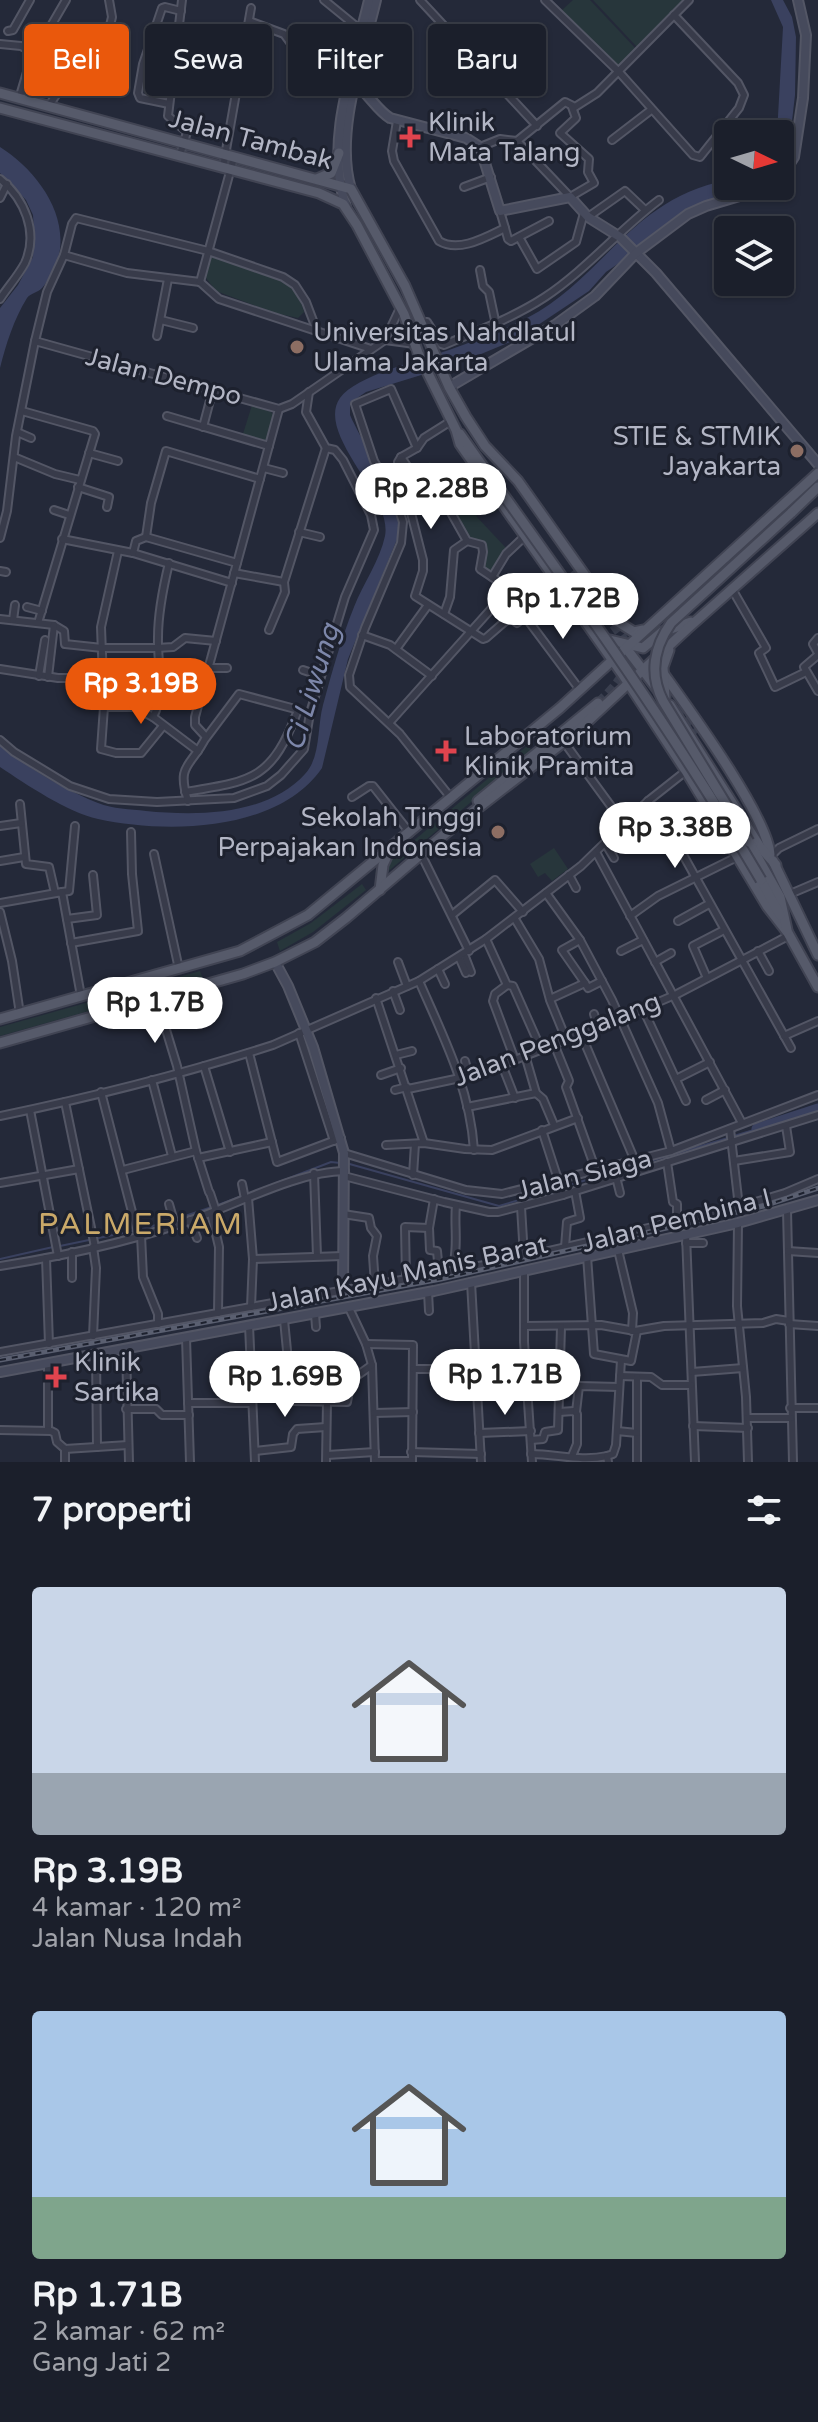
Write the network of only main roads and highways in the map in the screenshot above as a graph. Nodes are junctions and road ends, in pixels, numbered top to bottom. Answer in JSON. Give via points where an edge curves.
{"nodes":[{"id":1,"x":0,"y":93,"type":"edge"},
{"id":2,"x":0,"y":108,"type":"edge"},
{"id":3,"x":339,"y":153,"type":"road end"},
{"id":4,"x":314,"y":179,"type":"junction"},
{"id":5,"x":454,"y":426,"type":"junction"},
{"id":6,"x":485,"y":446,"type":"junction"},
{"id":7,"x":818,"y":473,"type":"edge"},
{"id":8,"x":818,"y":487,"type":"edge"},
{"id":9,"x":818,"y":513,"type":"edge"},
{"id":10,"x":574,"y":570,"type":"tunnel mouth"},
{"id":11,"x":697,"y":619,"type":"junction"},
{"id":12,"x":618,"y":622,"type":"junction"},
{"id":13,"x":647,"y":629,"type":"junction"},
{"id":14,"x":687,"y":629,"type":"junction"},
{"id":15,"x":601,"y":640,"type":"junction"},
{"id":16,"x":631,"y":648,"type":"junction"},
{"id":17,"x":614,"y":663,"type":"junction"},
{"id":18,"x":643,"y":670,"type":"junction"},
{"id":19,"x":663,"y":673,"type":"junction"},
{"id":20,"x":628,"y":684,"type":"junction"},
{"id":21,"x":582,"y":688,"type":"junction"},
{"id":22,"x":663,"y":696,"type":"junction"},
{"id":23,"x":612,"y":699,"type":"junction"},
{"id":24,"x":640,"y":702,"type":"junction"},
{"id":25,"x":598,"y":703,"type":"tunnel mouth"},
{"id":26,"x":696,"y":734,"type":"tunnel mouth"},
{"id":27,"x":447,"y":832,"type":"junction"},
{"id":28,"x":772,"y":859,"type":"junction"},
{"id":29,"x":380,"y":890,"type":"junction"},
{"id":30,"x":805,"y":925,"type":"junction"},
{"id":31,"x":789,"y":934,"type":"junction"},
{"id":32,"x":818,"y":940,"type":"edge"},
{"id":33,"x":818,"y":955,"type":"edge"},
{"id":34,"x":818,"y":987,"type":"edge"},
{"id":35,"x":0,"y":1019,"type":"edge"},
{"id":36,"x":0,"y":1043,"type":"edge"}],
"edges":[{"from":1,"to":4,"type":"main road","name":"Jalan Tambak"},
{"from":2,"to":5,"type":"main road","name":"Jalan Tambak","via":[[337,199],[349,211],[400,306]]},
{"from":3,"to":4,"type":"main road","via":[[331,173]]},
{"from":4,"to":6,"type":"main road","name":"Jalan Tambak","via":[[346,187],[405,286],[448,383]]},
{"from":5,"to":15,"type":"main road","via":[[460,444]]},
{"from":5,"to":31,"type":"main road","bridge":true,"via":[[647,696]]},
{"from":6,"to":10,"type":"main road"},
{"from":6,"to":12,"type":"main road","via":[[518,481]]},
{"from":7,"to":13,"type":"main road"},
{"from":8,"to":31,"type":"main road","bridge":true,"via":[[671,623],[654,665],[663,701],[780,897]]},
{"from":9,"to":11,"type":"main road"},
{"from":11,"to":14,"type":"main road"},
{"from":11,"to":16,"type":"main road","via":[[662,632],[643,648]]},
{"from":12,"to":13,"type":"main road","via":[[634,632]]},
{"from":12,"to":15,"type":"main road","via":[[617,635]]},
{"from":13,"to":16,"type":"main road"},
{"from":14,"to":18,"type":"main road"},
{"from":14,"to":19,"type":"main road","via":[[669,651]]},
{"from":15,"to":16,"type":"main road"},
{"from":15,"to":17,"type":"main road"},
{"from":15,"to":21,"type":"main road","via":[[603,659]]},
{"from":16,"to":17,"type":"main road"},
{"from":16,"to":18,"type":"main road"},
{"from":17,"to":20,"type":"main road"},
{"from":17,"to":21,"type":"main road"},
{"from":17,"to":29,"type":"main road","via":[[390,852]]},
{"from":18,"to":20,"type":"main road"},
{"from":18,"to":22,"type":"main road"},
{"from":19,"to":22,"type":"main road"},
{"from":19,"to":28,"type":"main road","via":[[741,790],[766,834]]},
{"from":20,"to":23,"type":"main road"},
{"from":20,"to":24,"type":"main road"},
{"from":21,"to":35,"type":"main road","via":[[296,923],[240,951]]},
{"from":22,"to":24,"type":"main road","via":[[648,694]]},
{"from":22,"to":28,"type":"main road"},
{"from":23,"to":24,"type":"main road"},
{"from":23,"to":27,"type":"main road"},
{"from":24,"to":31,"type":"main road"},
{"from":25,"to":27,"type":"main road"},
{"from":26,"to":28,"type":"main road"},
{"from":27,"to":29,"type":"main road"},
{"from":28,"to":30,"type":"main road"},
{"from":29,"to":36,"type":"main road","via":[[315,942],[278,961]]},
{"from":30,"to":32,"type":"main road"},
{"from":30,"to":33,"type":"main road"},
{"from":31,"to":34,"type":"main road"}]}
